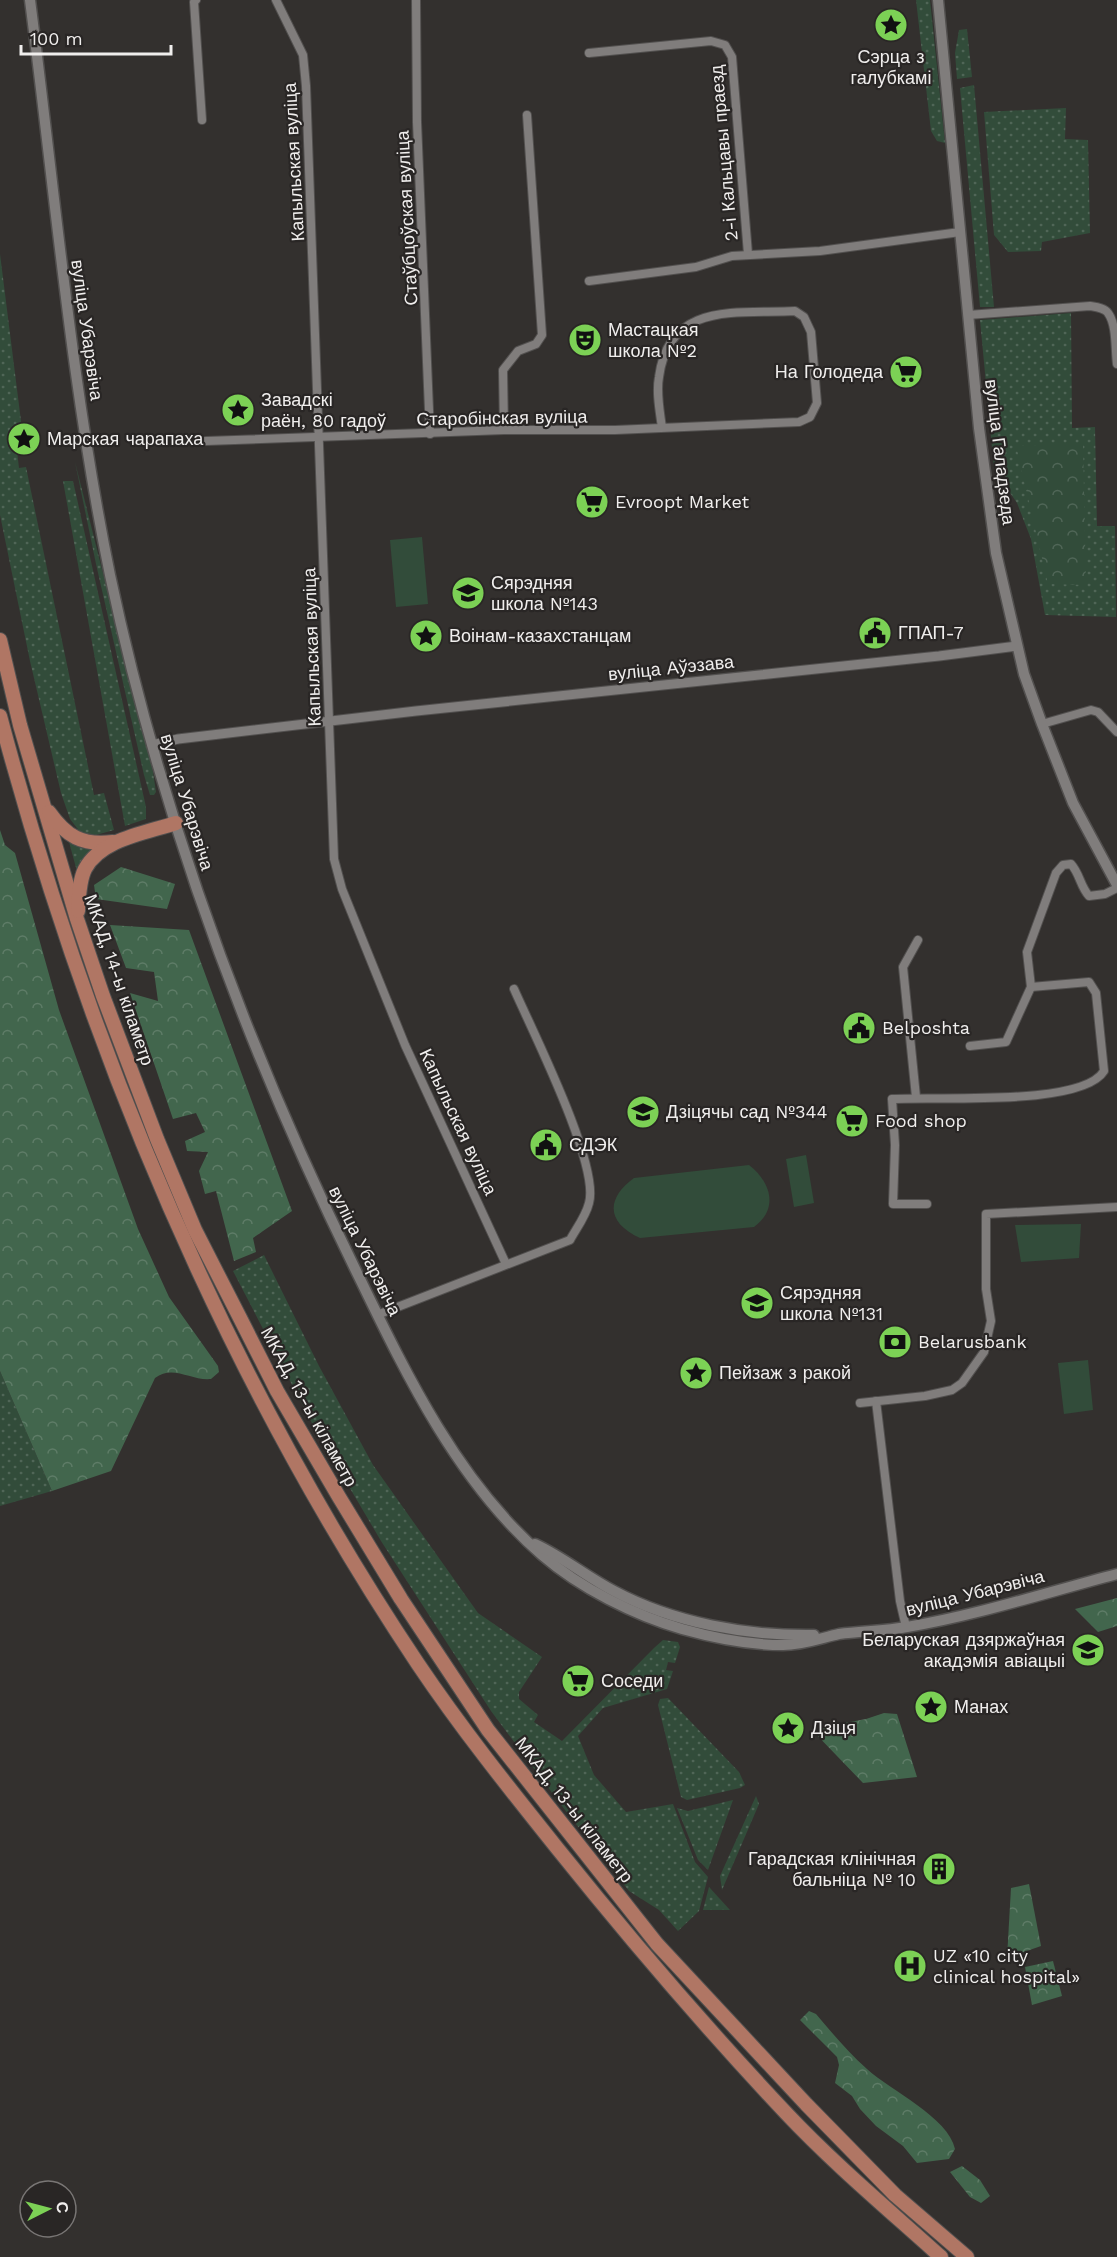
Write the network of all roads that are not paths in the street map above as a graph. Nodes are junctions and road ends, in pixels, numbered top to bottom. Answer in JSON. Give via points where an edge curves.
{"nodes":[{"id":1,"x":30,"y":0,"type":"edge"},
{"id":2,"x":196,"y":0,"type":"edge"},
{"id":3,"x":276,"y":0,"type":"edge"},
{"id":4,"x":416,"y":0,"type":"edge"},
{"id":5,"x":938,"y":0,"type":"edge"},
{"id":6,"x":589,"y":52,"type":"dead end"},
{"id":7,"x":527,"y":115,"type":"dead end"},
{"id":8,"x":202,"y":120,"type":"dead end"},
{"id":9,"x":960,"y":232,"type":"junction"},
{"id":10,"x":748,"y":254,"type":"junction"},
{"id":11,"x":589,"y":281,"type":"dead end"},
{"id":12,"x":968,"y":315,"type":"junction"},
{"id":13,"x":1117,"y":364,"type":"edge"},
{"id":14,"x":662,"y":428,"type":"junction"},
{"id":15,"x":504,"y":430,"type":"junction"},
{"id":16,"x":430,"y":434,"type":"junction"},
{"id":17,"x":321,"y":439,"type":"junction"},
{"id":18,"x":206,"y":441,"type":"dead end"},
{"id":19,"x":0,"y":640,"type":"edge"},
{"id":20,"x":1017,"y":646,"type":"junction"},
{"id":21,"x":0,"y":716,"type":"edge"},
{"id":22,"x":328,"y":721,"type":"junction"},
{"id":23,"x":1042,"y":724,"type":"junction"},
{"id":24,"x":1117,"y":732,"type":"edge"},
{"id":25,"x":152,"y":745,"type":"junction"},
{"id":26,"x":42,"y":802,"type":"junction"},
{"id":27,"x":176,"y":823,"type":"junction"},
{"id":28,"x":121,"y":841,"type":"junction"},
{"id":29,"x":1117,"y":887,"type":"edge"},
{"id":30,"x":77,"y":919,"type":"junction"},
{"id":31,"x":918,"y":940,"type":"dead end"},
{"id":32,"x":1031,"y":987,"type":"junction"},
{"id":33,"x":514,"y":988,"type":"dead end"},
{"id":34,"x":970,"y":1046,"type":"dead end"},
{"id":35,"x":916,"y":1097,"type":"junction"},
{"id":36,"x":927,"y":1204,"type":"dead end"},
{"id":37,"x":1117,"y":1207,"type":"edge"},
{"id":38,"x":506,"y":1264,"type":"junction"},
{"id":39,"x":377,"y":1315,"type":"junction"},
{"id":40,"x":240,"y":1318,"type":"joint"},
{"id":41,"x":225,"y":1326,"type":"joint"},
{"id":42,"x":876,"y":1401,"type":"junction"},
{"id":43,"x":860,"y":1403,"type":"dead end"},
{"id":44,"x":1117,"y":1574,"type":"edge"},
{"id":45,"x":906,"y":1627,"type":"junction"},
{"id":46,"x":941,"y":2257,"type":"edge"},
{"id":47,"x":967,"y":2257,"type":"edge"}],
"edges":[{"from":1,"to":25,"type":"main road","name":"вуліца Убарэвіча","via":[[84,428],[109,571]]},
{"from":2,"to":8,"type":"street"},
{"from":3,"to":17,"type":"street","name":"Капыльская вуліца","via":[[303,55]]},
{"from":4,"to":16,"type":"street","name":"Стаўбцоўская вуліца"},
{"from":5,"to":9,"type":"main road","name":"вуліца Галадзеда"},
{"from":6,"to":10,"type":"street","name":"2-і Кальцавы праезд","via":[[711,41],[725,45],[732,57]]},
{"from":7,"to":15,"type":"street","via":[[542,335],[536,344],[518,351],[502,370]]},
{"from":9,"to":10,"type":"street","via":[[820,251]]},
{"from":9,"to":12,"type":"main road","name":"вуліца Галадзеда"},
{"from":10,"to":11,"type":"street","via":[[696,267]]},
{"from":12,"to":13,"type":"street","via":[[1101,308],[1112,323]]},
{"from":12,"to":20,"type":"main road","name":"вуліца Галадзеда","via":[[988,502]]},
{"from":14,"to":14,"type":"street","name":"Старобінская вуліца","via":[[658,380],[665,348],[682,328],[721,313],[795,310],[804,317],[810,332],[816,403],[810,417],[799,422]]},
{"from":14,"to":15,"type":"street","name":"Старобінская вуліца"},
{"from":15,"to":16,"type":"street","name":"Старобінская вуліца"},
{"from":16,"to":17,"type":"street","name":"Старобінская вуліца"},
{"from":17,"to":18,"type":"street","name":"Старобінская вуліца"},
{"from":17,"to":22,"type":"street","name":"Капыльская вуліца"},
{"from":19,"to":26,"type":"highway","name":"МКАД, 14-ы кіламетр"},
{"from":20,"to":22,"type":"street","name":"вуліца Аўэзава"},
{"from":20,"to":23,"type":"main road","name":"вуліца Галадзеда"},
{"from":21,"to":41,"type":"highway","name":"МКАД, 14-ы кіламетр","via":[[27,820],[96,1027],[149,1162]]},
{"from":22,"to":25,"type":"street","name":"вуліца Аўэзава"},
{"from":22,"to":38,"type":"street","name":"Капыльская вуліца","via":[[334,859],[342,889],[405,1045]]},
{"from":23,"to":24,"type":"street","via":[[1091,710]]},
{"from":23,"to":29,"type":"main road","name":"вуліца Галадзеда","via":[[1073,803]]},
{"from":25,"to":27,"type":"main road","name":"вуліца Убарэвіча"},
{"from":26,"to":28,"type":"highway","via":[[58,825],[81,842]]},
{"from":26,"to":30,"type":"highway","name":"МКАД, 14-ы кіламетр"},
{"from":27,"to":28,"type":"highway"},
{"from":27,"to":39,"type":"main road","name":"вуліца Убарэвіча","via":[[208,922],[266,1075]]},
{"from":28,"to":30,"type":"highway","via":[[97,854],[85,870]]},
{"from":29,"to":32,"type":"street","via":[[1089,896],[1071,864],[1063,865],[1056,873],[1027,952]]},
{"from":30,"to":40,"type":"highway","name":"МКАД, 14-ы кіламетр","via":[[157,1139],[195,1230]]},
{"from":31,"to":35,"type":"street","via":[[903,967]]},
{"from":32,"to":34,"type":"street","via":[[1006,1042]]},
{"from":32,"to":35,"type":"street","via":[[1089,982],[1096,993],[1103,1060],[1104,1071],[1098,1080],[1076,1089],[1044,1094]]},
{"from":33,"to":38,"type":"street","via":[[578,1138],[590,1180],[590,1203],[570,1240]]},
{"from":35,"to":36,"type":"street","via":[[892,1098],[893,1204]]},
{"from":37,"to":42,"type":"street","via":[[986,1214],[986,1289],[991,1321],[984,1352],[962,1383],[952,1390]]},
{"from":38,"to":39,"type":"street"},
{"from":39,"to":45,"type":"main road","name":"вуліца Убарэвіча","via":[[427,1409],[472,1478],[544,1557],[595,1590],[635,1611],[686,1630],[789,1645]]},
{"from":40,"to":47,"type":"highway","name":"МКАД, 13-ы кіламетр","via":[[345,1508],[488,1730],[657,1944],[895,2195]]},
{"from":41,"to":46,"type":"highway","name":"МКАД, 13-ы кіламетр","via":[[324,1510],[417,1662],[480,1752],[631,1941],[780,2106]]},
{"from":42,"to":43,"type":"street"},
{"from":42,"to":45,"type":"street"},
{"from":44,"to":45,"type":"main road","name":"вуліца Убарэвіча"}]}
